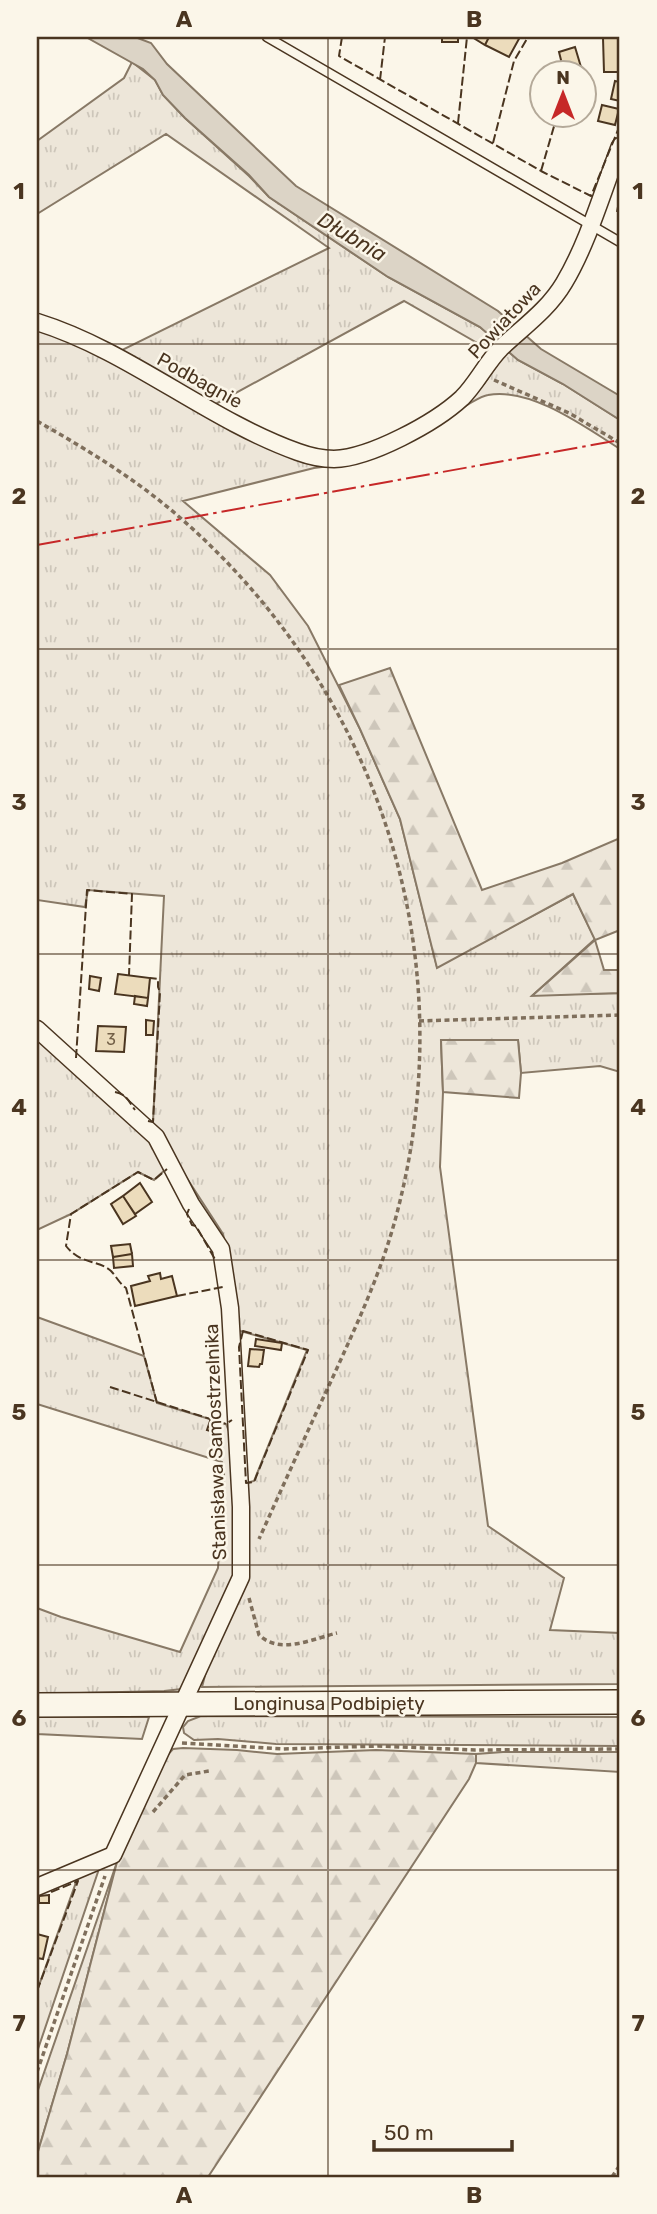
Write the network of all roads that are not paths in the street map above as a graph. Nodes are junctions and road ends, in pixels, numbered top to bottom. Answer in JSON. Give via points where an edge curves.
{"nodes":[{"id":1,"x":267,"y":37,"type":"edge"},
{"id":2,"x":620,"y":146,"type":"edge"},
{"id":3,"x":590,"y":224,"type":"junction"},
{"id":4,"x":620,"y":242,"type":"edge"},
{"id":5,"x":37,"y":322,"type":"edge"},
{"id":6,"x":348,"y":458,"type":"joint"},
{"id":7,"x":37,"y":1029,"type":"edge"},
{"id":8,"x":620,"y":1702,"type":"edge"},
{"id":9,"x":37,"y":1704,"type":"edge"},
{"id":10,"x":184,"y":1704,"type":"junction"},
{"id":11,"x":37,"y":1887,"type":"edge"}],
"edges":[{"from":1,"to":3,"type":"lane"},
{"from":2,"to":3,"type":"street","name":"Powiatowa"},
{"from":3,"to":4,"type":"lane"},
{"from":3,"to":6,"type":"street","name":"Powiatowa","via":[[564,282],[549,303],[500,349],[462,398],[424,426]]},
{"from":5,"to":6,"type":"street","name":"Podbagnie","via":[[86,340],[206,409],[284,446],[323,458]]},
{"from":7,"to":10,"type":"street","name":"Stanisława Samostrzelnika","via":[[156,1136],[191,1204],[221,1249],[230,1308],[241,1577]]},
{"from":8,"to":10,"type":"street","name":"Longinusa Podbipięty"},
{"from":9,"to":10,"type":"street","name":"Longinusa Podbipięty"},
{"from":10,"to":11,"type":"street","name":"Stanisława Samostrzelnika","via":[[113,1855]]}]}
